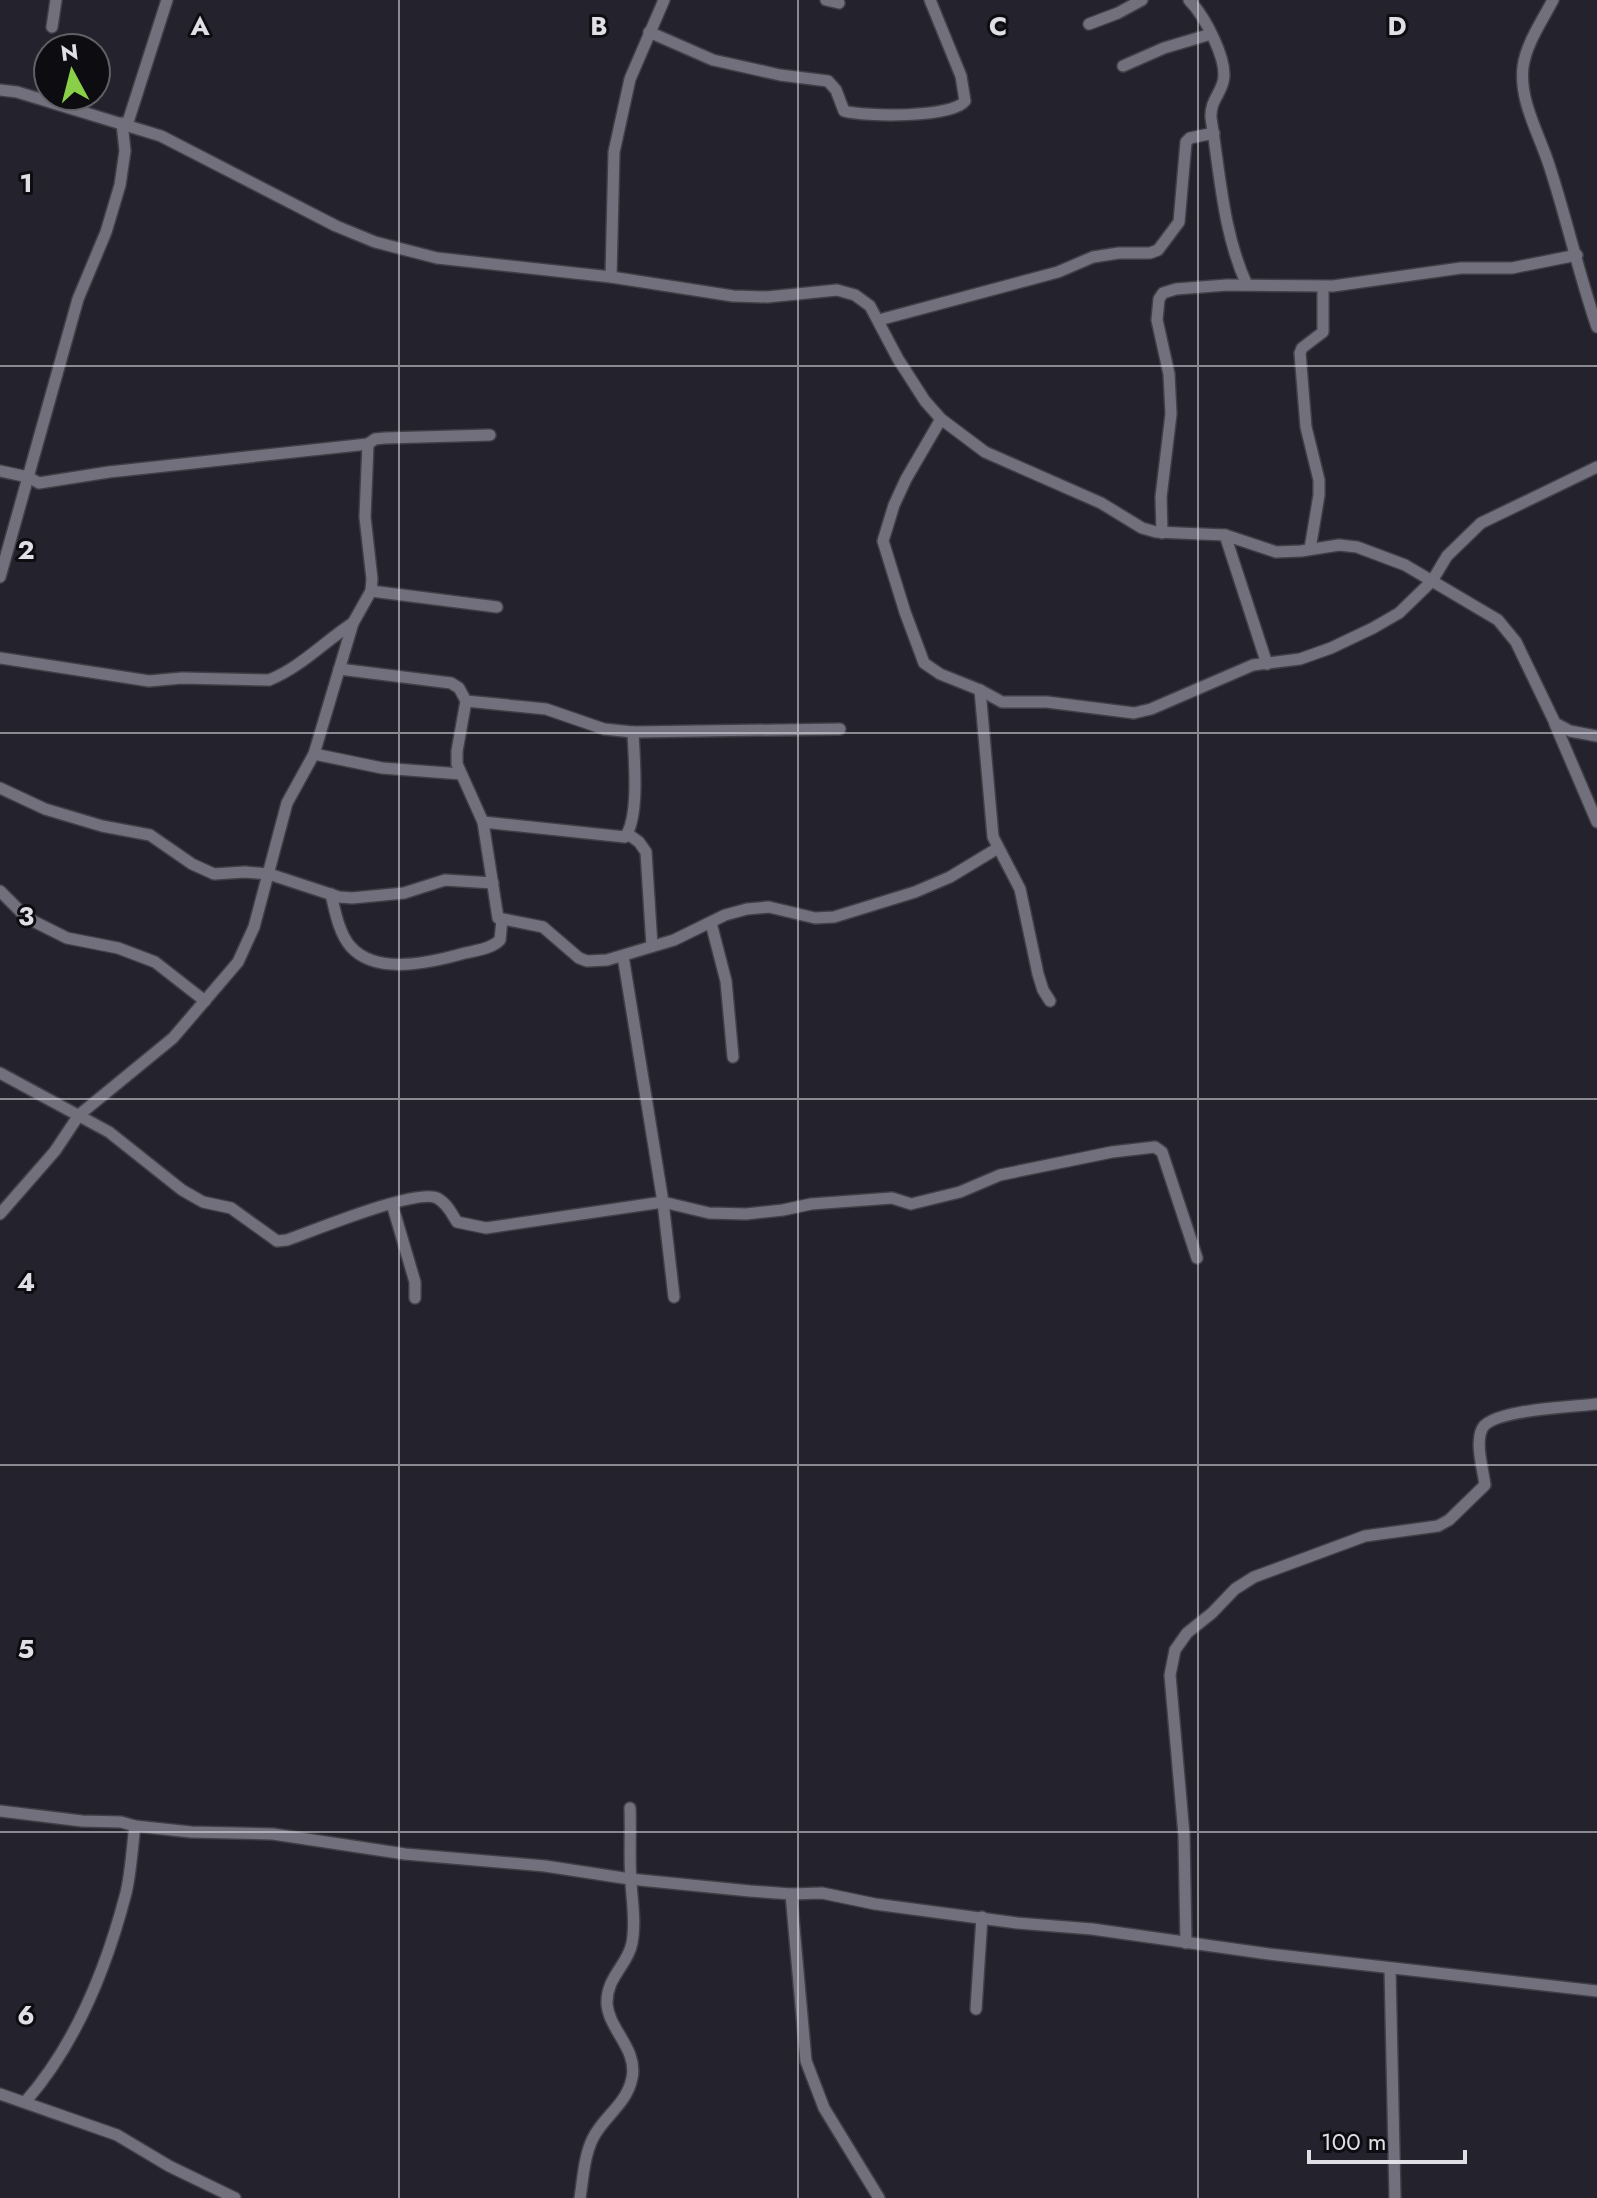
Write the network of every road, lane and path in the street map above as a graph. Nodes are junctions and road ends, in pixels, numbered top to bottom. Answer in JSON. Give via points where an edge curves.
{"nodes":[{"id":1,"x":56,"y":0,"type":"edge"},
{"id":2,"x":167,"y":0,"type":"edge"},
{"id":3,"x":664,"y":0,"type":"edge"},
{"id":4,"x":930,"y":0,"type":"edge"},
{"id":5,"x":1142,"y":0,"type":"edge"},
{"id":6,"x":1189,"y":0,"type":"edge"},
{"id":7,"x":1553,"y":0,"type":"edge"},
{"id":8,"x":1089,"y":24,"type":"dead end"},
{"id":9,"x":52,"y":27,"type":"dead end"},
{"id":10,"x":649,"y":32,"type":"junction"},
{"id":11,"x":1211,"y":34,"type":"junction"},
{"id":12,"x":1123,"y":66,"type":"dead end"},
{"id":13,"x":0,"y":90,"type":"edge"},
{"id":14,"x":125,"y":124,"type":"junction"},
{"id":15,"x":1214,"y":133,"type":"junction"},
{"id":16,"x":1577,"y":255,"type":"junction"},
{"id":17,"x":611,"y":277,"type":"junction"},
{"id":18,"x":1247,"y":285,"type":"junction"},
{"id":19,"x":1323,"y":287,"type":"junction"},
{"id":20,"x":879,"y":320,"type":"junction"},
{"id":21,"x":1597,"y":327,"type":"edge"},
{"id":22,"x":941,"y":419,"type":"junction"},
{"id":23,"x":490,"y":435,"type":"dead end"},
{"id":24,"x":368,"y":444,"type":"junction"},
{"id":25,"x":1597,"y":467,"type":"edge"},
{"id":26,"x":0,"y":471,"type":"edge"},
{"id":27,"x":28,"y":477,"type":"junction"},
{"id":28,"x":1162,"y":533,"type":"junction"},
{"id":29,"x":1225,"y":535,"type":"junction"},
{"id":30,"x":1310,"y":549,"type":"junction"},
{"id":31,"x":0,"y":577,"type":"edge"},
{"id":32,"x":1432,"y":581,"type":"junction"},
{"id":33,"x":371,"y":591,"type":"junction"},
{"id":34,"x":497,"y":607,"type":"dead end"},
{"id":35,"x":353,"y":623,"type":"junction"},
{"id":36,"x":0,"y":658,"type":"edge"},
{"id":37,"x":1267,"y":664,"type":"junction"},
{"id":38,"x":339,"y":669,"type":"junction"},
{"id":39,"x":980,"y":690,"type":"junction"},
{"id":40,"x":466,"y":701,"type":"junction"},
{"id":41,"x":1555,"y":723,"type":"junction"},
{"id":42,"x":840,"y":729,"type":"dead end"},
{"id":43,"x":633,"y":732,"type":"junction"},
{"id":44,"x":1597,"y":736,"type":"edge"},
{"id":45,"x":314,"y":754,"type":"junction"},
{"id":46,"x":461,"y":774,"type":"junction"},
{"id":47,"x":0,"y":788,"type":"edge"},
{"id":48,"x":483,"y":822,"type":"junction"},
{"id":49,"x":1597,"y":822,"type":"edge"},
{"id":50,"x":628,"y":834,"type":"junction"},
{"id":51,"x":998,"y":848,"type":"junction"},
{"id":52,"x":269,"y":874,"type":"junction"},
{"id":53,"x":493,"y":883,"type":"junction"},
{"id":54,"x":0,"y":891,"type":"edge"},
{"id":55,"x":331,"y":894,"type":"junction"},
{"id":56,"x":502,"y":920,"type":"junction"},
{"id":57,"x":711,"y":923,"type":"junction"},
{"id":58,"x":652,"y":946,"type":"junction"},
{"id":59,"x":623,"y":956,"type":"junction"},
{"id":60,"x":205,"y":1001,"type":"junction"},
{"id":61,"x":1050,"y":1001,"type":"dead end"},
{"id":62,"x":733,"y":1057,"type":"dead end"},
{"id":63,"x":0,"y":1073,"type":"edge"},
{"id":64,"x":79,"y":1115,"type":"junction"},
{"id":65,"x":663,"y":1202,"type":"junction"},
{"id":66,"x":392,"y":1204,"type":"junction"},
{"id":67,"x":0,"y":1214,"type":"edge"},
{"id":68,"x":1197,"y":1258,"type":"dead end"},
{"id":69,"x":674,"y":1297,"type":"dead end"},
{"id":70,"x":415,"y":1298,"type":"dead end"},
{"id":71,"x":1597,"y":1404,"type":"edge"},
{"id":72,"x":630,"y":1808,"type":"dead end"},
{"id":73,"x":0,"y":1811,"type":"edge"},
{"id":74,"x":135,"y":1826,"type":"junction"},
{"id":75,"x":630,"y":1879,"type":"junction"},
{"id":76,"x":791,"y":1894,"type":"junction"},
{"id":77,"x":982,"y":1917,"type":"junction"},
{"id":78,"x":1186,"y":1943,"type":"junction"},
{"id":79,"x":1390,"y":1968,"type":"junction"},
{"id":80,"x":1597,"y":1991,"type":"edge"},
{"id":81,"x":976,"y":2009,"type":"dead end"},
{"id":82,"x":0,"y":2094,"type":"edge"},
{"id":83,"x":26,"y":2101,"type":"junction"},
{"id":84,"x":235,"y":2198,"type":"edge"},
{"id":85,"x":580,"y":2198,"type":"edge"},
{"id":86,"x":879,"y":2198,"type":"edge"},
{"id":87,"x":1395,"y":2198,"type":"edge"}],
"edges":[{"from":1,"to":9,"type":"street"},
{"from":2,"to":14,"type":"street"},
{"from":3,"to":10,"type":"street"},
{"from":4,"to":10,"type":"street","via":[[961,76],[965,101],[959,107],[917,115],[844,111],[828,81],[713,60]]},
{"from":5,"to":8,"type":"street"},
{"from":6,"to":11,"type":"street"},
{"from":7,"to":16,"type":"street","via":[[1530,44],[1522,84]]},
{"from":10,"to":17,"type":"street","via":[[630,79],[614,152]]},
{"from":11,"to":12,"type":"street"},
{"from":11,"to":15,"type":"street","via":[[1224,75],[1212,102]]},
{"from":13,"to":14,"type":"street"},
{"from":14,"to":17,"type":"street","via":[[173,141],[375,242],[437,258]]},
{"from":14,"to":27,"type":"street","via":[[120,185],[78,299]]},
{"from":15,"to":18,"type":"street","via":[[1224,212]]},
{"from":15,"to":20,"type":"street","via":[[1186,142],[1182,212],[1158,250],[1093,257],[1058,272]]},
{"from":16,"to":19,"type":"street","via":[[1512,268],[1461,268]]},
{"from":16,"to":21,"type":"street"},
{"from":17,"to":20,"type":"street","via":[[733,296],[837,290],[865,301]]},
{"from":18,"to":19,"type":"street"},
{"from":18,"to":28,"type":"street","via":[[1176,289],[1159,299],[1158,332],[1169,374],[1171,414]]},
{"from":19,"to":30,"type":"street","via":[[1323,332],[1300,353],[1319,495]]},
{"from":20,"to":22,"type":"street","via":[[898,359]]},
{"from":22,"to":28,"type":"street","via":[[985,452]]},
{"from":22,"to":39,"type":"street","via":[[894,505],[884,550],[924,663]]},
{"from":23,"to":24,"type":"street","via":[[385,438]]},
{"from":24,"to":27,"type":"street","via":[[39,483]]},
{"from":24,"to":33,"type":"street","via":[[365,517]]},
{"from":25,"to":32,"type":"street","via":[[1481,523],[1447,556]]},
{"from":26,"to":27,"type":"street"},
{"from":27,"to":31,"type":"street"},
{"from":28,"to":29,"type":"street"},
{"from":29,"to":30,"type":"street","via":[[1276,552]]},
{"from":29,"to":37,"type":"street"},
{"from":30,"to":32,"type":"street","via":[[1357,547]]},
{"from":32,"to":37,"type":"street","via":[[1399,613],[1373,628],[1300,659]]},
{"from":32,"to":41,"type":"street","via":[[1506,628]]},
{"from":33,"to":34,"type":"street"},
{"from":33,"to":35,"type":"street"},
{"from":35,"to":36,"type":"street","via":[[269,680],[149,681]]},
{"from":35,"to":38,"type":"street"},
{"from":37,"to":39,"type":"street","via":[[1134,713],[1002,702]]},
{"from":38,"to":40,"type":"street","via":[[451,683]]},
{"from":38,"to":45,"type":"street"},
{"from":39,"to":51,"type":"street","via":[[991,827]]},
{"from":40,"to":43,"type":"street","via":[[546,709],[604,729]]},
{"from":40,"to":46,"type":"street","via":[[457,751]]},
{"from":41,"to":44,"type":"street"},
{"from":41,"to":49,"type":"street"},
{"from":42,"to":43,"type":"street"},
{"from":43,"to":50,"type":"street"},
{"from":45,"to":46,"type":"street","via":[[382,768]]},
{"from":45,"to":52,"type":"street","via":[[287,803]]},
{"from":46,"to":48,"type":"street"},
{"from":47,"to":52,"type":"street","via":[[45,809],[150,835],[204,871]]},
{"from":48,"to":50,"type":"street","via":[[621,838]]},
{"from":48,"to":53,"type":"street"},
{"from":50,"to":58,"type":"street","via":[[646,852]]},
{"from":51,"to":57,"type":"street","via":[[915,892],[834,917],[769,907]]},
{"from":51,"to":61,"type":"street","via":[[1020,889],[1040,982]]},
{"from":52,"to":55,"type":"street"},
{"from":52,"to":60,"type":"street","via":[[238,962]]},
{"from":53,"to":55,"type":"street","via":[[445,880],[404,893],[352,898]]},
{"from":53,"to":56,"type":"street","via":[[495,911]]},
{"from":54,"to":60,"type":"street","via":[[27,918],[67,938],[155,962]]},
{"from":55,"to":56,"type":"street","via":[[346,941],[371,960],[427,963],[491,946],[500,940]]},
{"from":56,"to":59,"type":"street","via":[[543,927],[587,961]]},
{"from":57,"to":58,"type":"street"},
{"from":57,"to":62,"type":"street","via":[[726,981]]},
{"from":58,"to":59,"type":"street"},
{"from":59,"to":65,"type":"street"},
{"from":60,"to":64,"type":"street","via":[[173,1038]]},
{"from":63,"to":64,"type":"street"},
{"from":64,"to":66,"type":"street","via":[[182,1190],[203,1202],[231,1208],[277,1241]]},
{"from":64,"to":67,"type":"street"},
{"from":65,"to":66,"type":"street","via":[[486,1228],[457,1222],[436,1198]]},
{"from":65,"to":68,"type":"street","via":[[721,1214],[892,1198],[911,1204],[1000,1175],[1155,1147],[1162,1152]]},
{"from":65,"to":69,"type":"street"},
{"from":66,"to":70,"type":"street"},
{"from":71,"to":78,"type":"street","via":[[1488,1421],[1480,1445],[1485,1485],[1449,1520],[1365,1536],[1254,1577],[1187,1633],[1175,1650],[1170,1675],[1184,1835]]},
{"from":72,"to":75,"type":"street"},
{"from":73,"to":74,"type":"street"},
{"from":74,"to":75,"type":"street","via":[[273,1834]]},
{"from":74,"to":83,"type":"street","via":[[126,1891],[95,1982],[69,2039]]},
{"from":75,"to":76,"type":"street"},
{"from":75,"to":85,"type":"street","via":[[632,1946],[616,1971],[607,2008],[628,2048],[634,2073],[621,2104],[593,2138]]},
{"from":76,"to":77,"type":"street","via":[[822,1893]]},
{"from":76,"to":86,"type":"street","via":[[806,2061],[824,2108]]},
{"from":77,"to":78,"type":"street"},
{"from":77,"to":81,"type":"street"},
{"from":78,"to":79,"type":"street"},
{"from":79,"to":80,"type":"street"},
{"from":79,"to":87,"type":"street"},
{"from":82,"to":83,"type":"street"},
{"from":83,"to":84,"type":"street","via":[[117,2135]]}]}
